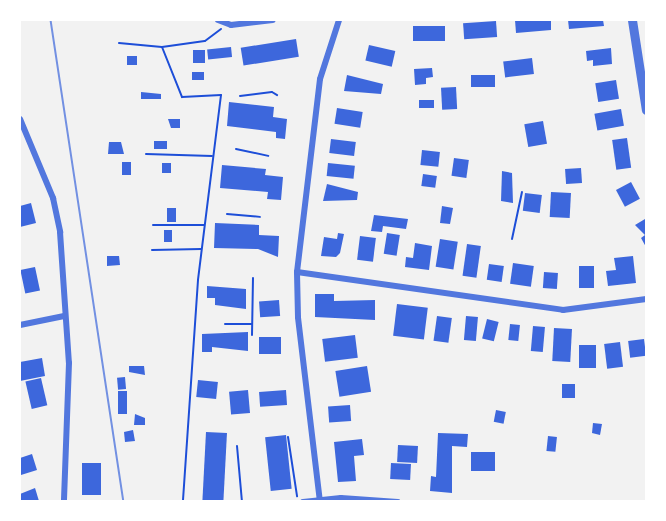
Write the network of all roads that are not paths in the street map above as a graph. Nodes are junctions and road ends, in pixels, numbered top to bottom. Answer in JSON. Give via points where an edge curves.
{"nodes":[{"id":1,"x":218,"y":20,"type":"edge"},
{"id":2,"x":273,"y":20,"type":"edge"},
{"id":3,"x":339,"y":20,"type":"edge"},
{"id":4,"x":632,"y":20,"type":"edge"},
{"id":5,"x":646,"y":110,"type":"edge"},
{"id":6,"x":20,"y":119,"type":"edge"},
{"id":7,"x":297,"y":272,"type":"junction"},
{"id":8,"x":646,"y":299,"type":"edge"},
{"id":9,"x":64,"y":316,"type":"junction"},
{"id":10,"x":20,"y":325,"type":"edge"},
{"id":11,"x":320,"y":500,"type":"edge"},
{"id":12,"x":64,"y":501,"type":"edge"},
{"id":13,"x":303,"y":501,"type":"edge"},
{"id":14,"x":398,"y":501,"type":"edge"}],
"edges":[{"from":1,"to":2,"type":"street","via":[[225,25]]},
{"from":3,"to":7,"type":"street","via":[[320,79]]},
{"from":4,"to":5,"type":"street"},
{"from":6,"to":9,"type":"street","via":[[53,198],[60,232]]},
{"from":7,"to":8,"type":"street","via":[[563,310]]},
{"from":7,"to":11,"type":"street","via":[[298,317]]},
{"from":9,"to":10,"type":"street"},
{"from":9,"to":12,"type":"street","via":[[69,363]]},
{"from":11,"to":13,"type":"street"},
{"from":11,"to":14,"type":"street"}]}
